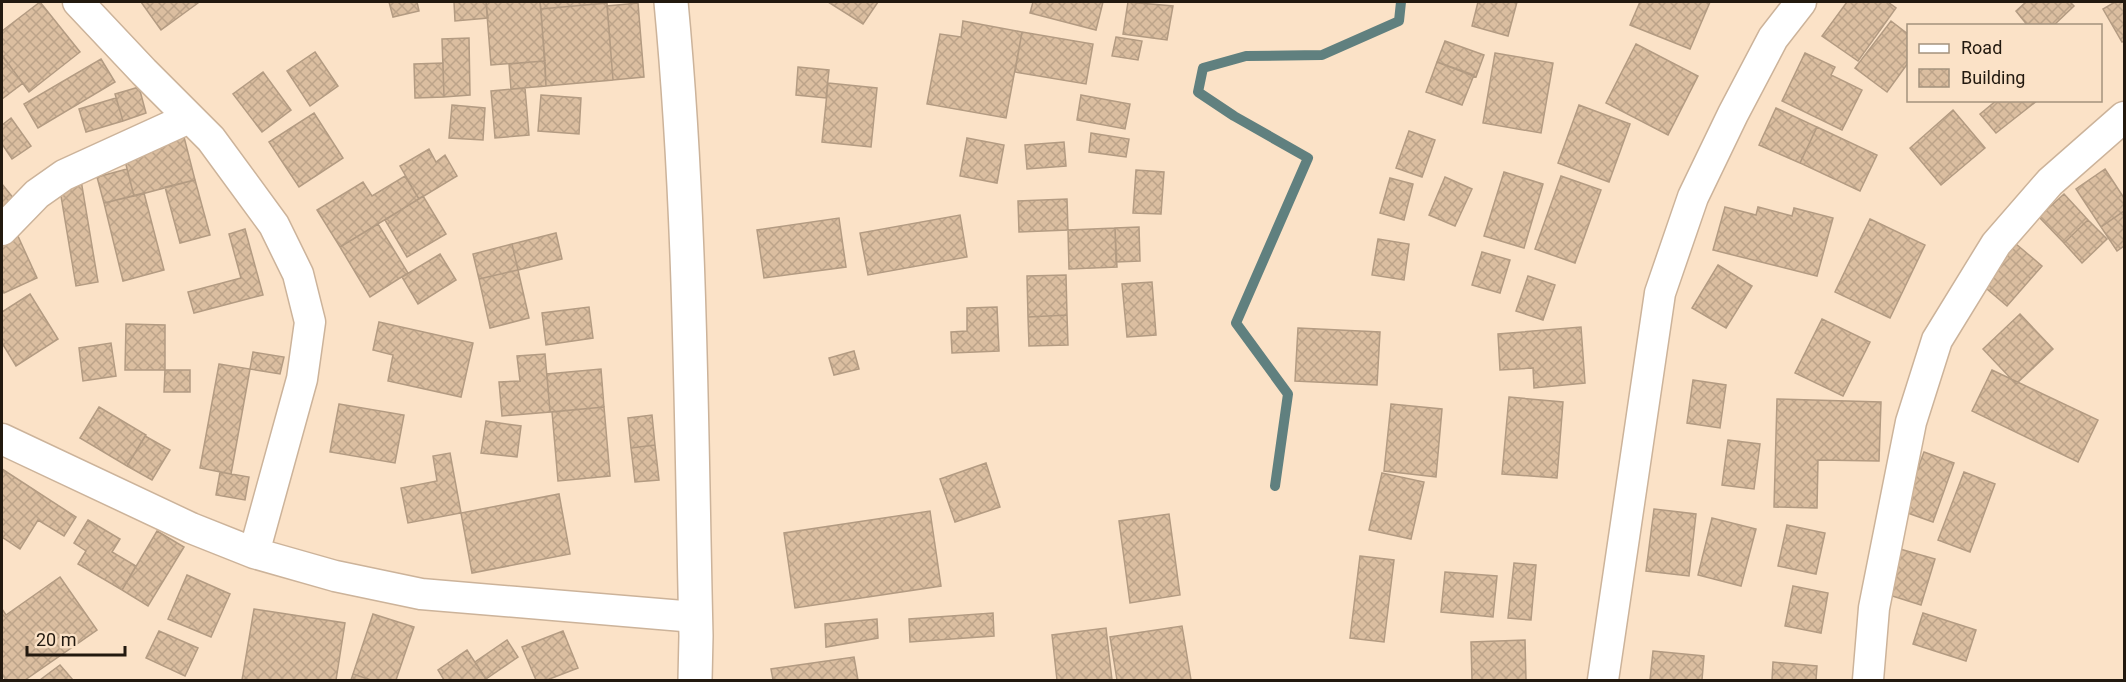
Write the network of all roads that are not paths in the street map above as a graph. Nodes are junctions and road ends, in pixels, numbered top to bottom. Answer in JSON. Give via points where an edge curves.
{"nodes":[{"id":1,"x":78,"y":2,"type":"edge"},
{"id":2,"x":671,"y":2,"type":"edge"},
{"id":3,"x":1801,"y":2,"type":"edge"},
{"id":4,"x":2124,"y":117,"type":"edge"},
{"id":5,"x":189,"y":118,"type":"junction"},
{"id":6,"x":2,"y":230,"type":"edge"},
{"id":7,"x":2,"y":439,"type":"edge"},
{"id":8,"x":254,"y":553,"type":"junction"},
{"id":9,"x":695,"y":617,"type":"junction"},
{"id":10,"x":695,"y":681,"type":"edge"},
{"id":11,"x":1602,"y":681,"type":"edge"},
{"id":12,"x":1868,"y":681,"type":"edge"}],
"edges":[{"from":1,"to":5,"type":"street"},
{"from":2,"to":9,"type":"street","via":[[685,182]]},
{"from":3,"to":11,"type":"street","via":[[1773,38],[1733,114],[1693,198],[1660,293]]},
{"from":4,"to":12,"type":"street","via":[[2050,182],[1995,244],[1937,340],[1906,446],[1874,608]]},
{"from":5,"to":6,"type":"street","via":[[64,175],[37,194]]},
{"from":5,"to":8,"type":"street","via":[[211,139],[274,225],[298,274],[310,322],[302,379]]},
{"from":7,"to":8,"type":"street","via":[[191,528]]},
{"from":8,"to":9,"type":"street","via":[[335,576],[421,594]]},
{"from":9,"to":10,"type":"street"}]}
